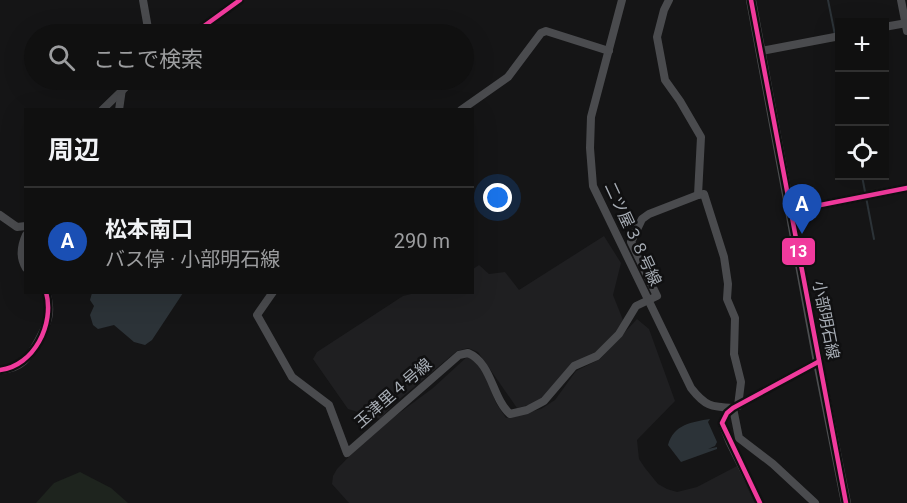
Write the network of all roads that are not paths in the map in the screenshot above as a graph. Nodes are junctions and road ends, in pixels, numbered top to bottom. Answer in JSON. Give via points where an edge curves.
{"nodes":[{"id":1,"x":143,"y":0,"type":"edge"},
{"id":2,"x":240,"y":0,"type":"edge"},
{"id":3,"x":622,"y":0,"type":"edge"},
{"id":4,"x":669,"y":0,"type":"edge"},
{"id":5,"x":751,"y":0,"type":"edge"},
{"id":6,"x":901,"y":0,"type":"edge"},
{"id":7,"x":147,"y":24,"type":"edge"},
{"id":8,"x":206,"y":24,"type":"edge"},
{"id":9,"x":906,"y":26,"type":"edge"},
{"id":10,"x":889,"y":27,"type":"edge"},
{"id":11,"x":835,"y":37,"type":"edge"},
{"id":12,"x":609,"y":51,"type":"junction"},
{"id":13,"x":761,"y":51,"type":"junction"},
{"id":14,"x":120,"y":90,"type":"edge"},
{"id":15,"x":122,"y":90,"type":"edge"},
{"id":16,"x":104,"y":108,"type":"edge"},
{"id":17,"x":118,"y":108,"type":"edge"},
{"id":18,"x":465,"y":108,"type":"edge"},
{"id":19,"x":907,"y":188,"type":"edge"},
{"id":20,"x":698,"y":195,"type":"junction"},
{"id":21,"x":790,"y":211,"type":"junction"},
{"id":22,"x":0,"y":215,"type":"edge"},
{"id":23,"x":24,"y":226,"type":"edge"},
{"id":24,"x":24,"y":240,"type":"edge"},
{"id":25,"x":24,"y":263,"type":"edge"},
{"id":26,"x":47,"y":294,"type":"edge"},
{"id":27,"x":272,"y":294,"type":"edge"},
{"id":28,"x":648,"y":300,"type":"junction"},
{"id":29,"x":818,"y":362,"type":"junction"},
{"id":30,"x":0,"y":370,"type":"edge"},
{"id":31,"x":735,"y":407,"type":"junction"},
{"id":32,"x":760,"y":503,"type":"edge"},
{"id":33,"x":815,"y":503,"type":"edge"},
{"id":34,"x":846,"y":503,"type":"edge"}],
"edges":[{"from":1,"to":7,"type":"street"},
{"from":2,"to":8,"type":"street"},
{"from":3,"to":12,"type":"street","name":"二ツ屋３８号線"},
{"from":4,"to":20,"type":"street","via":[[657,37],[664,80],[700,137]]},
{"from":5,"to":13,"type":"main road","name":"小部明石線"},
{"from":6,"to":9,"type":"street"},
{"from":9,"to":10,"type":"street"},
{"from":11,"to":13,"type":"street"},
{"from":12,"to":18,"type":"street","via":[[546,31],[508,77]]},
{"from":12,"to":28,"type":"street","name":"二ツ屋３８号線","via":[[591,117],[593,186]]},
{"from":13,"to":21,"type":"main road","name":"小部明石線"},
{"from":14,"to":16,"type":"street"},
{"from":15,"to":17,"type":"street"},
{"from":19,"to":21,"type":"street"},
{"from":20,"to":28,"type":"street","via":[[649,214],[636,231],[631,242],[657,296]]},
{"from":20,"to":31,"type":"street","via":[[705,194],[707,199],[724,257],[727,299],[735,318],[734,354],[741,382]]},
{"from":21,"to":29,"type":"main road","name":"小部明石線"},
{"from":22,"to":23,"type":"street","via":[[17,227]]},
{"from":24,"to":25,"type":"street"},
{"from":26,"to":30,"type":"street","via":[[49,322],[32,353],[19,366]]},
{"from":27,"to":28,"type":"street","name":"玉津里４号線","via":[[257,315],[292,377],[329,405],[347,453],[459,355],[468,353],[478,360],[510,414],[527,410],[544,401],[574,366],[597,356],[619,334],[636,306]]},
{"from":28,"to":31,"type":"street","name":"二ツ屋３８号線","via":[[690,388],[701,401],[714,407]]},
{"from":29,"to":31,"type":"street"},
{"from":29,"to":34,"type":"main road","name":"小部明石線"},
{"from":31,"to":32,"type":"street","via":[[727,413],[724,429]]},
{"from":31,"to":33,"type":"street","via":[[739,438]]}]}
